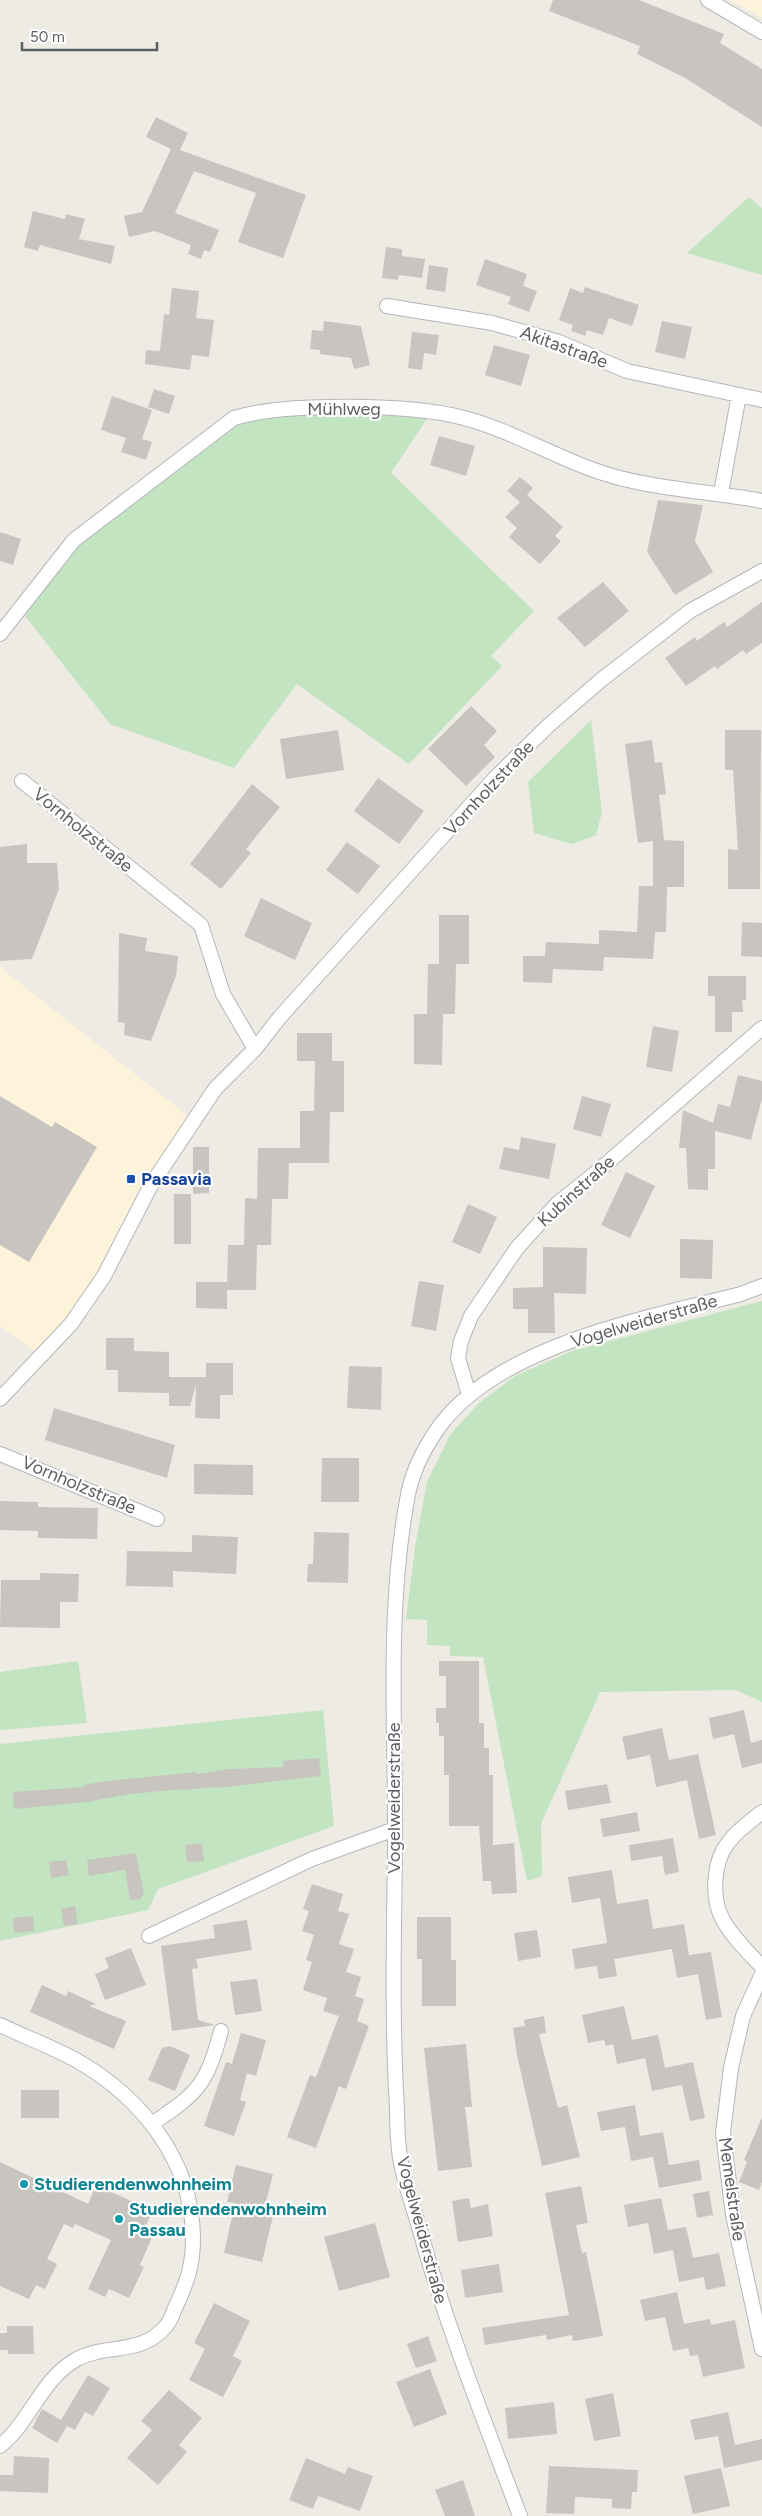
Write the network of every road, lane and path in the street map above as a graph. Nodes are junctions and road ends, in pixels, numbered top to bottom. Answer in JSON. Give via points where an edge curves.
{"nodes":[{"id":1,"x":708,"y":0,"type":"edge"},
{"id":2,"x":762,"y":32,"type":"edge"},
{"id":3,"x":387,"y":306,"type":"dead end"},
{"id":4,"x":739,"y":395,"type":"junction"},
{"id":5,"x":762,"y":400,"type":"edge"},
{"id":6,"x":721,"y":493,"type":"junction"},
{"id":7,"x":762,"y":501,"type":"edge"},
{"id":8,"x":762,"y":571,"type":"edge"},
{"id":9,"x":0,"y":634,"type":"edge"},
{"id":10,"x":22,"y":781,"type":"dead end"},
{"id":11,"x":762,"y":1028,"type":"edge"},
{"id":12,"x":255,"y":1049,"type":"junction"},
{"id":13,"x":762,"y":1286,"type":"edge"},
{"id":14,"x":469,"y":1395,"type":"junction"},
{"id":15,"x":0,"y":1398,"type":"edge"},
{"id":16,"x":0,"y":1454,"type":"edge"},
{"id":17,"x":157,"y":1518,"type":"dead end"},
{"id":18,"x":762,"y":1812,"type":"edge"},
{"id":19,"x":395,"y":1829,"type":"junction"},
{"id":20,"x":149,"y":1936,"type":"dead end"},
{"id":21,"x":762,"y":1967,"type":"edge"},
{"id":22,"x":762,"y":1974,"type":"edge"},
{"id":23,"x":0,"y":2025,"type":"edge"},
{"id":24,"x":221,"y":2031,"type":"dead end"},
{"id":25,"x":153,"y":2123,"type":"junction"},
{"id":26,"x":762,"y":2349,"type":"edge"},
{"id":27,"x":0,"y":2446,"type":"edge"},
{"id":28,"x":520,"y":2516,"type":"edge"}],
"edges":[{"from":1,"to":2,"type":"street"},
{"from":3,"to":4,"type":"street","name":"Akitastraße","via":[[492,323],[559,342],[627,371]]},
{"from":4,"to":5,"type":"street","name":"Akitastraße"},
{"from":4,"to":6,"type":"street"},
{"from":6,"to":7,"type":"street","name":"Mühlweg"},
{"from":6,"to":9,"type":"street","name":"Mühlweg","via":[[614,477],[464,418],[388,409],[318,408],[250,413],[234,418],[74,540]]},
{"from":8,"to":12,"type":"street","name":"Vornholzstraße","via":[[690,612],[601,680],[549,725],[495,778],[280,1017]]},
{"from":10,"to":12,"type":"street","name":"Vornholzstraße","via":[[201,925],[223,994]]},
{"from":11,"to":14,"type":"street","name":"Kubinstraße","via":[[558,1203],[517,1248],[472,1316],[462,1342],[458,1358]]},
{"from":12,"to":15,"type":"street","name":"Vornholzstraße","via":[[215,1089],[151,1184],[104,1276],[71,1324]]},
{"from":13,"to":14,"type":"street","name":"Vogelweiderstraße","via":[[597,1331],[548,1350]]},
{"from":14,"to":19,"type":"street","name":"Vogelweiderstraße","via":[[440,1426],[421,1457],[407,1495],[396,1574],[393,1642]]},
{"from":16,"to":17,"type":"street","name":"Vornholzstraße"},
{"from":18,"to":21,"type":"street","via":[[726,1844],[717,1870],[716,1895],[722,1918],[736,1940]]},
{"from":19,"to":20,"type":"street","via":[[312,1858]]},
{"from":19,"to":28,"type":"street","name":"Vogelweiderstraße","via":[[392,2024],[400,2161],[438,2296]]},
{"from":22,"to":26,"type":"street","name":"Memelstraße","via":[[743,2016],[730,2068],[723,2133],[734,2215]]},
{"from":23,"to":25,"type":"street","via":[[75,2060],[113,2084]]},
{"from":24,"to":25,"type":"street","via":[[212,2064],[201,2085],[184,2102]]},
{"from":25,"to":27,"type":"street","via":[[182,2176],[193,2229],[193,2261],[188,2280],[167,2325],[146,2344],[77,2359],[61,2370],[47,2384],[23,2422]]}]}
